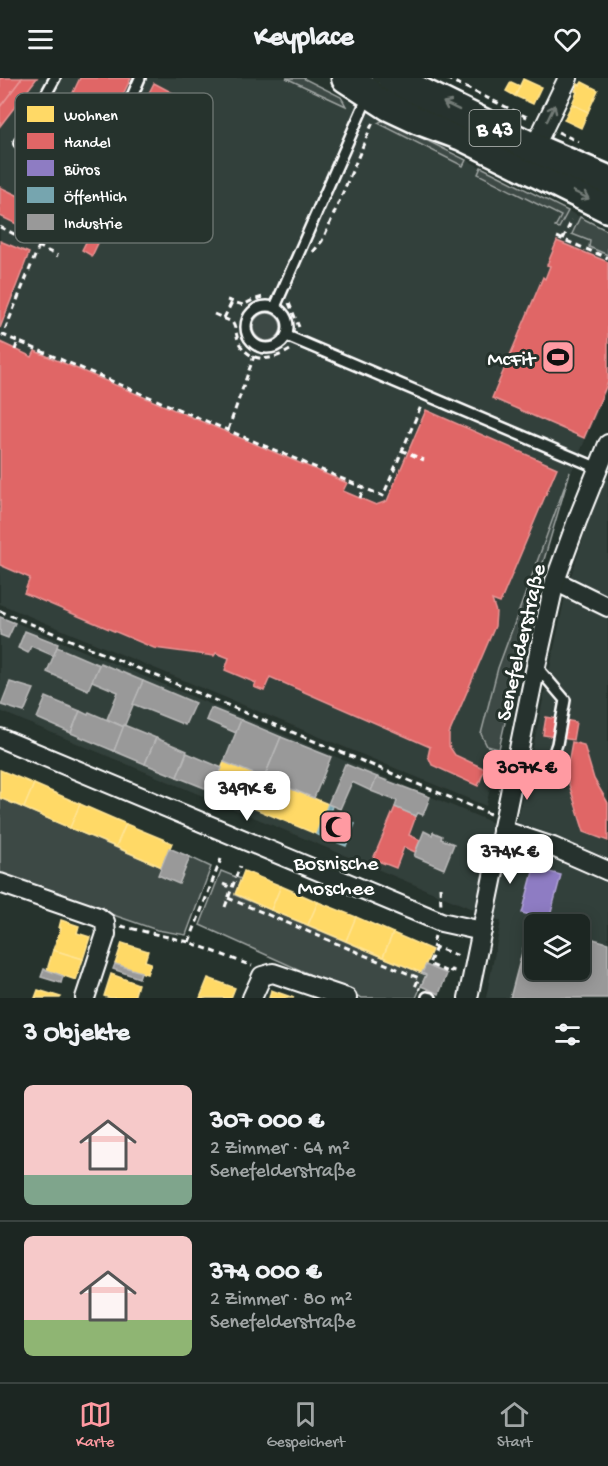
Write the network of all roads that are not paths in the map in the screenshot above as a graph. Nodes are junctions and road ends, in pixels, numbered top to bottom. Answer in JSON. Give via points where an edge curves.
{"nodes":[{"id":1,"x":55,"y":78,"type":"edge"},
{"id":2,"x":140,"y":78,"type":"edge"},
{"id":3,"x":392,"y":78,"type":"edge"},
{"id":4,"x":568,"y":78,"type":"edge"},
{"id":5,"x":366,"y":92,"type":"edge"},
{"id":6,"x":47,"y":93,"type":"edge"},
{"id":7,"x":133,"y":93,"type":"edge"},
{"id":8,"x":540,"y":137,"type":"junction"},
{"id":9,"x":608,"y":180,"type":"edge"},
{"id":10,"x":608,"y":208,"type":"edge"},
{"id":11,"x":275,"y":307,"type":"junction"},
{"id":12,"x":287,"y":336,"type":"junction"},
{"id":13,"x":608,"y":444,"type":"edge"},
{"id":14,"x":598,"y":468,"type":"junction"},
{"id":15,"x":555,"y":581,"type":"junction"},
{"id":16,"x":608,"y":607,"type":"edge"},
{"id":17,"x":536,"y":666,"type":"junction"},
{"id":18,"x":0,"y":738,"type":"edge"},
{"id":19,"x":513,"y":781,"type":"junction"},
{"id":20,"x":503,"y":825,"type":"junction"},
{"id":21,"x":608,"y":871,"type":"edge"},
{"id":22,"x":0,"y":883,"type":"edge"},
{"id":23,"x":482,"y":932,"type":"junction"},
{"id":24,"x":85,"y":998,"type":"edge"},
{"id":25,"x":252,"y":998,"type":"edge"},
{"id":26,"x":347,"y":998,"type":"edge"},
{"id":27,"x":468,"y":998,"type":"edge"}],
"edges":[{"from":1,"to":6,"type":"lane"},
{"from":2,"to":7,"type":"lane"},
{"from":8,"to":3,"type":"main road","number":"B 43","one_way":true},
{"from":8,"to":4,"type":"street","one_way":true},
{"from":5,"to":10,"type":"main road","number":"B 43","one_way":true,"via":[[411,117],[462,136]]},
{"from":5,"to":11,"type":"lane"},
{"from":8,"to":9,"type":"main road","number":"B 43"},
{"from":11,"to":12,"type":"lane","via":[[288,322]]},
{"from":11,"to":12,"type":"lane","via":[[260,306],[250,313],[246,333],[254,344],[267,348],[278,345]]},
{"from":12,"to":14,"type":"lane"},
{"from":13,"to":14,"type":"street","name":"Senefelderstraße"},
{"from":14,"to":15,"type":"street","name":"Senefelderstraße"},
{"from":15,"to":16,"type":"street"},
{"from":15,"to":17,"type":"street","name":"Senefelderstraße"},
{"from":17,"to":19,"type":"street","name":"Senefelderstraße"},
{"from":17,"to":19,"type":"lane","via":[[565,700],[557,744],[549,767]]},
{"from":18,"to":23,"type":"street","via":[[441,922]]},
{"from":19,"to":20,"type":"street","name":"Senefelderstraße"},
{"from":20,"to":21,"type":"street"},
{"from":20,"to":23,"type":"street","name":"Senefelderstraße"},
{"from":22,"to":24,"type":"street","via":[[105,922],[106,934]]},
{"from":23,"to":27,"type":"street","name":"Senefelderstraße"},
{"from":25,"to":26,"type":"street","via":[[262,976],[273,974]]}]}
